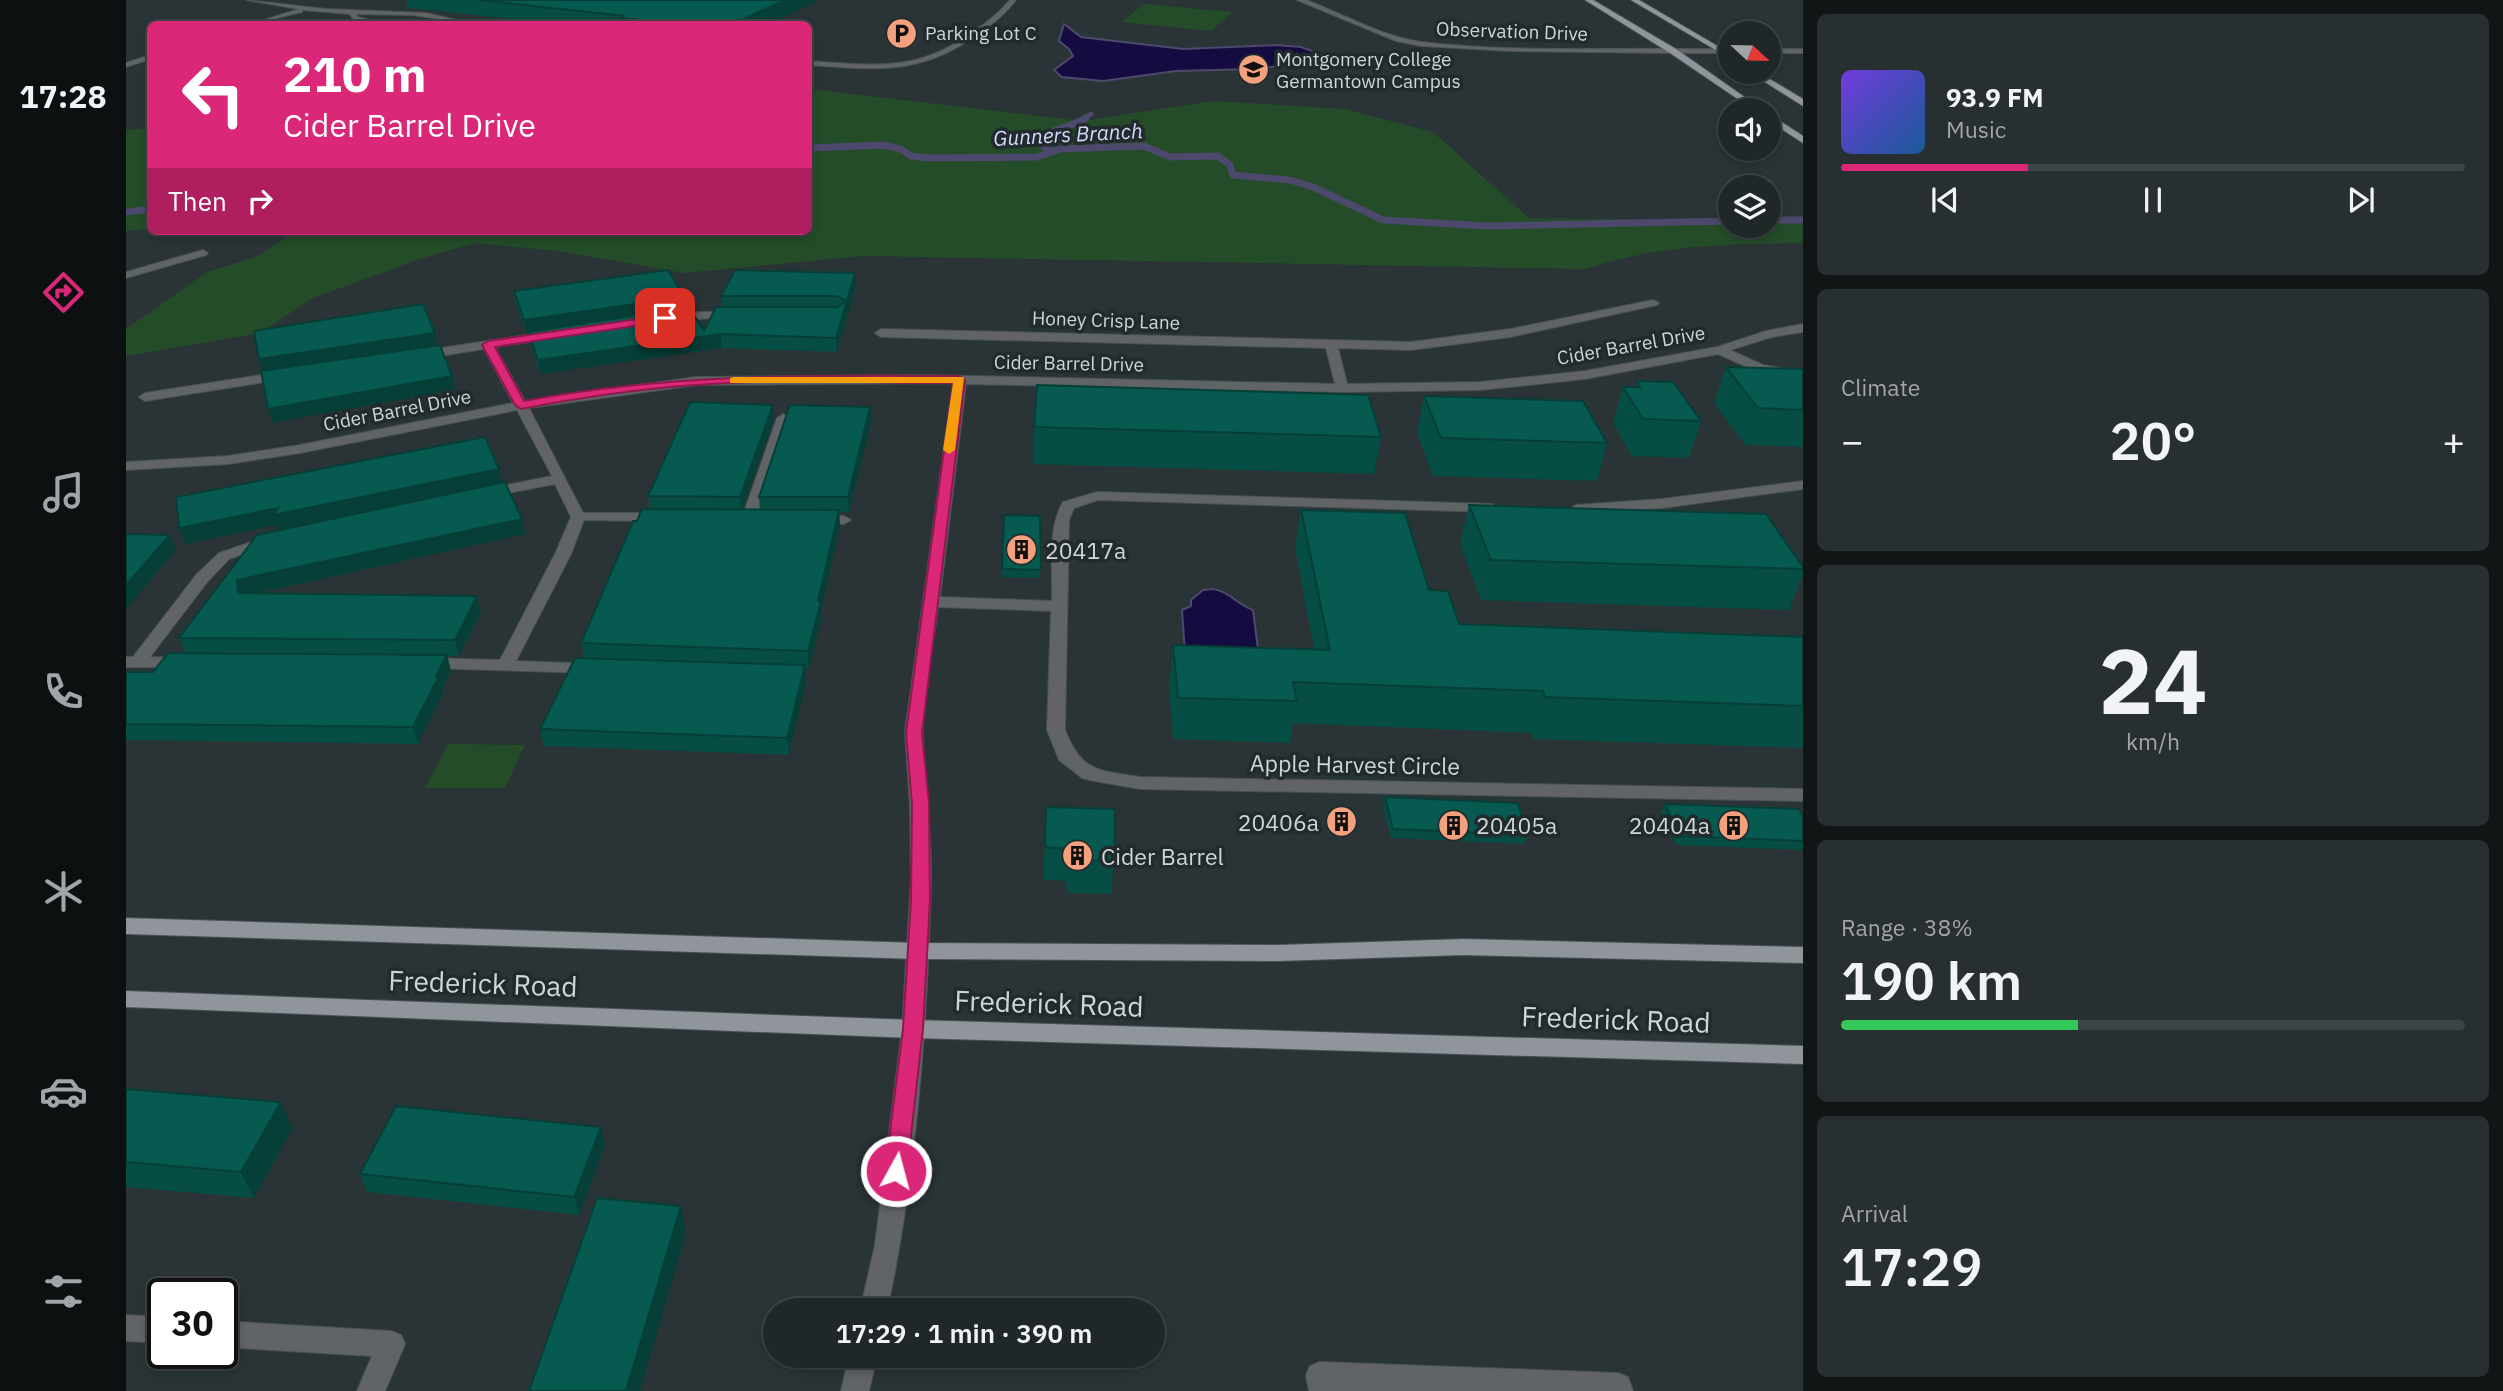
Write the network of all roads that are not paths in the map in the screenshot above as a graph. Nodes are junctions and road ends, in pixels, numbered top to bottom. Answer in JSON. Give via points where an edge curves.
{"nodes":[{"id":1,"x":249,"y":0,"type":"edge"},
{"id":2,"x":1013,"y":0,"type":"edge"},
{"id":3,"x":1300,"y":0,"type":"edge"},
{"id":4,"x":1588,"y":0,"type":"edge"},
{"id":5,"x":1634,"y":0,"type":"edge"},
{"id":6,"x":326,"y":3,"type":"dead end"},
{"id":7,"x":306,"y":9,"type":"junction"},
{"id":8,"x":352,"y":12,"type":"junction"},
{"id":9,"x":265,"y":21,"type":"edge"},
{"id":10,"x":361,"y":21,"type":"edge"},
{"id":11,"x":462,"y":21,"type":"edge"},
{"id":12,"x":1718,"y":49,"type":"edge"},
{"id":13,"x":1673,"y":51,"type":"junction"},
{"id":14,"x":1718,"y":51,"type":"edge"},
{"id":15,"x":1782,"y":51,"type":"edge"},
{"id":16,"x":1803,"y":51,"type":"edge"},
{"id":17,"x":147,"y":58,"type":"edge"},
{"id":18,"x":812,"y":63,"type":"edge"},
{"id":19,"x":126,"y":65,"type":"edge"},
{"id":20,"x":1773,"y":84,"type":"edge"},
{"id":21,"x":1742,"y":98,"type":"edge"},
{"id":22,"x":1803,"y":103,"type":"edge"},
{"id":23,"x":1781,"y":125,"type":"edge"},
{"id":24,"x":1803,"y":140,"type":"edge"},
{"id":25,"x":203,"y":253,"type":"dead end"},
{"id":26,"x":126,"y":275,"type":"edge"},
{"id":27,"x":1653,"y":303,"type":"dead end"},
{"id":28,"x":746,"y":314,"type":"edge"},
{"id":29,"x":663,"y":319,"type":"edge"},
{"id":30,"x":1803,"y":328,"type":"edge"},
{"id":31,"x":569,"y":333,"type":"edge"},
{"id":32,"x":881,"y":333,"type":"dead end"},
{"id":33,"x":1331,"y":344,"type":"junction"},
{"id":34,"x":488,"y":345,"type":"junction"},
{"id":35,"x":1719,"y":350,"type":"junction"},
{"id":36,"x":408,"y":356,"type":"edge"},
{"id":37,"x":302,"y":372,"type":"edge"},
{"id":38,"x":1803,"y":376,"type":"edge"},
{"id":39,"x":960,"y":380,"type":"junction"},
{"id":40,"x":1342,"y":388,"type":"junction"},
{"id":41,"x":145,"y":397,"type":"dead end"},
{"id":42,"x":521,"y":405,"type":"junction"},
{"id":43,"x":783,"y":418,"type":"edge"},
{"id":44,"x":126,"y":466,"type":"edge"},
{"id":45,"x":559,"y":479,"type":"junction"},
{"id":46,"x":1803,"y":485,"type":"edge"},
{"id":47,"x":469,"y":497,"type":"edge"},
{"id":48,"x":1513,"y":508,"type":"edge"},
{"id":49,"x":1562,"y":509,"type":"edge"},
{"id":50,"x":578,"y":517,"type":"junction"},
{"id":51,"x":670,"y":517,"type":"edge"},
{"id":52,"x":749,"y":518,"type":"edge"},
{"id":53,"x":803,"y":519,"type":"edge"},
{"id":54,"x":844,"y":520,"type":"dead end"},
{"id":55,"x":285,"y":537,"type":"edge"},
{"id":56,"x":930,"y":602,"type":"junction"},
{"id":57,"x":1059,"y":606,"type":"junction"},
{"id":58,"x":132,"y":662,"type":"edge"},
{"id":59,"x":205,"y":663,"type":"edge"},
{"id":60,"x":408,"y":663,"type":"edge"},
{"id":61,"x":506,"y":664,"type":"junction"},
{"id":62,"x":604,"y":668,"type":"edge"},
{"id":63,"x":1803,"y":795,"type":"edge"},
{"id":64,"x":126,"y":926,"type":"edge"},
{"id":65,"x":918,"y":951,"type":"junction"},
{"id":66,"x":1803,"y":955,"type":"edge"},
{"id":67,"x":126,"y":999,"type":"edge"},
{"id":68,"x":913,"y":1029,"type":"junction"},
{"id":69,"x":1803,"y":1055,"type":"edge"},
{"id":70,"x":876,"y":1298,"type":"edge"},
{"id":71,"x":126,"y":1328,"type":"edge"},
{"id":72,"x":147,"y":1329,"type":"edge"},
{"id":73,"x":238,"y":1335,"type":"edge"},
{"id":74,"x":860,"y":1368,"type":"edge"},
{"id":75,"x":371,"y":1391,"type":"edge"},
{"id":76,"x":855,"y":1391,"type":"edge"},
{"id":77,"x":1323,"y":1391,"type":"edge"},
{"id":78,"x":1619,"y":1391,"type":"edge"}],
"edges":[{"from":1,"to":7,"type":"lane"},
{"from":2,"to":18,"type":"lane","via":[[969,38],[931,61],[889,67]]},
{"from":3,"to":13,"type":"street","name":"Observation Drive","via":[[1420,44],[1510,50]]},
{"from":4,"to":13,"type":"main road"},
{"from":5,"to":12,"type":"main road"},
{"from":6,"to":7,"type":"lane"},
{"from":7,"to":8,"type":"lane"},
{"from":7,"to":9,"type":"lane"},
{"from":8,"to":10,"type":"lane"},
{"from":8,"to":11,"type":"lane","via":[[421,12]]},
{"from":13,"to":14,"type":"street","name":"Observation Drive"},
{"from":13,"to":21,"type":"main road"},
{"from":15,"to":16,"type":"street"},
{"from":17,"to":19,"type":"lane"},
{"from":20,"to":22,"type":"main road"},
{"from":23,"to":24,"type":"main road"},
{"from":25,"to":26,"type":"lane"},
{"from":27,"to":33,"type":"street","name":"Honey Crisp Lane","via":[[1460,340],[1411,346]]},
{"from":28,"to":29,"type":"street"},
{"from":30,"to":35,"type":"street","name":"Cider Barrel Drive"},
{"from":31,"to":34,"type":"street"},
{"from":32,"to":33,"type":"street","name":"Honey Crisp Lane"},
{"from":33,"to":40,"type":"street"},
{"from":34,"to":36,"type":"street"},
{"from":34,"to":42,"type":"street"},
{"from":35,"to":38,"type":"street","via":[[1760,368]]},
{"from":35,"to":40,"type":"street","name":"Cider Barrel Drive","via":[[1585,374],[1480,386]]},
{"from":37,"to":41,"type":"street"},
{"from":39,"to":40,"type":"street","name":"Cider Barrel Drive"},
{"from":39,"to":42,"type":"street","name":"Cider Barrel Drive","via":[[696,382]]},
{"from":39,"to":56,"type":"street"},
{"from":42,"to":44,"type":"street","name":"Cider Barrel Drive","via":[[300,449],[228,460]]},
{"from":42,"to":45,"type":"street"},
{"from":43,"to":52,"type":"lane"},
{"from":45,"to":47,"type":"street"},
{"from":45,"to":50,"type":"street"},
{"from":46,"to":49,"type":"street","via":[[1675,503]]},
{"from":48,"to":57,"type":"street","name":"Apple Harvest Circle","via":[[1097,496],[1068,505],[1062,520]]},
{"from":50,"to":51,"type":"lane"},
{"from":50,"to":61,"type":"street"},
{"from":53,"to":54,"type":"lane"},
{"from":55,"to":58,"type":"street","via":[[224,556]]},
{"from":56,"to":57,"type":"street"},
{"from":56,"to":65,"type":"street","via":[[914,733],[920,804]]},
{"from":57,"to":63,"type":"street","name":"Apple Harvest Circle","via":[[1056,730],[1066,756],[1089,774],[1140,783]]},
{"from":58,"to":59,"type":"street"},
{"from":60,"to":61,"type":"street"},
{"from":61,"to":62,"type":"street"},
{"from":64,"to":65,"type":"main road","name":"Frederick Road"},
{"from":65,"to":66,"type":"main road","name":"Frederick Road","via":[[1278,953],[1464,947]]},
{"from":65,"to":68,"type":"street"},
{"from":67,"to":68,"type":"main road","name":"Frederick Road"},
{"from":68,"to":69,"type":"main road","name":"Frederick Road"},
{"from":68,"to":70,"type":"street","via":[[888,1245]]},
{"from":71,"to":72,"type":"street"},
{"from":73,"to":75,"type":"street","via":[[391,1344]]},
{"from":74,"to":76,"type":"street"},
{"from":77,"to":78,"type":"street","via":[[1320,1375],[1618,1387]]}]}
